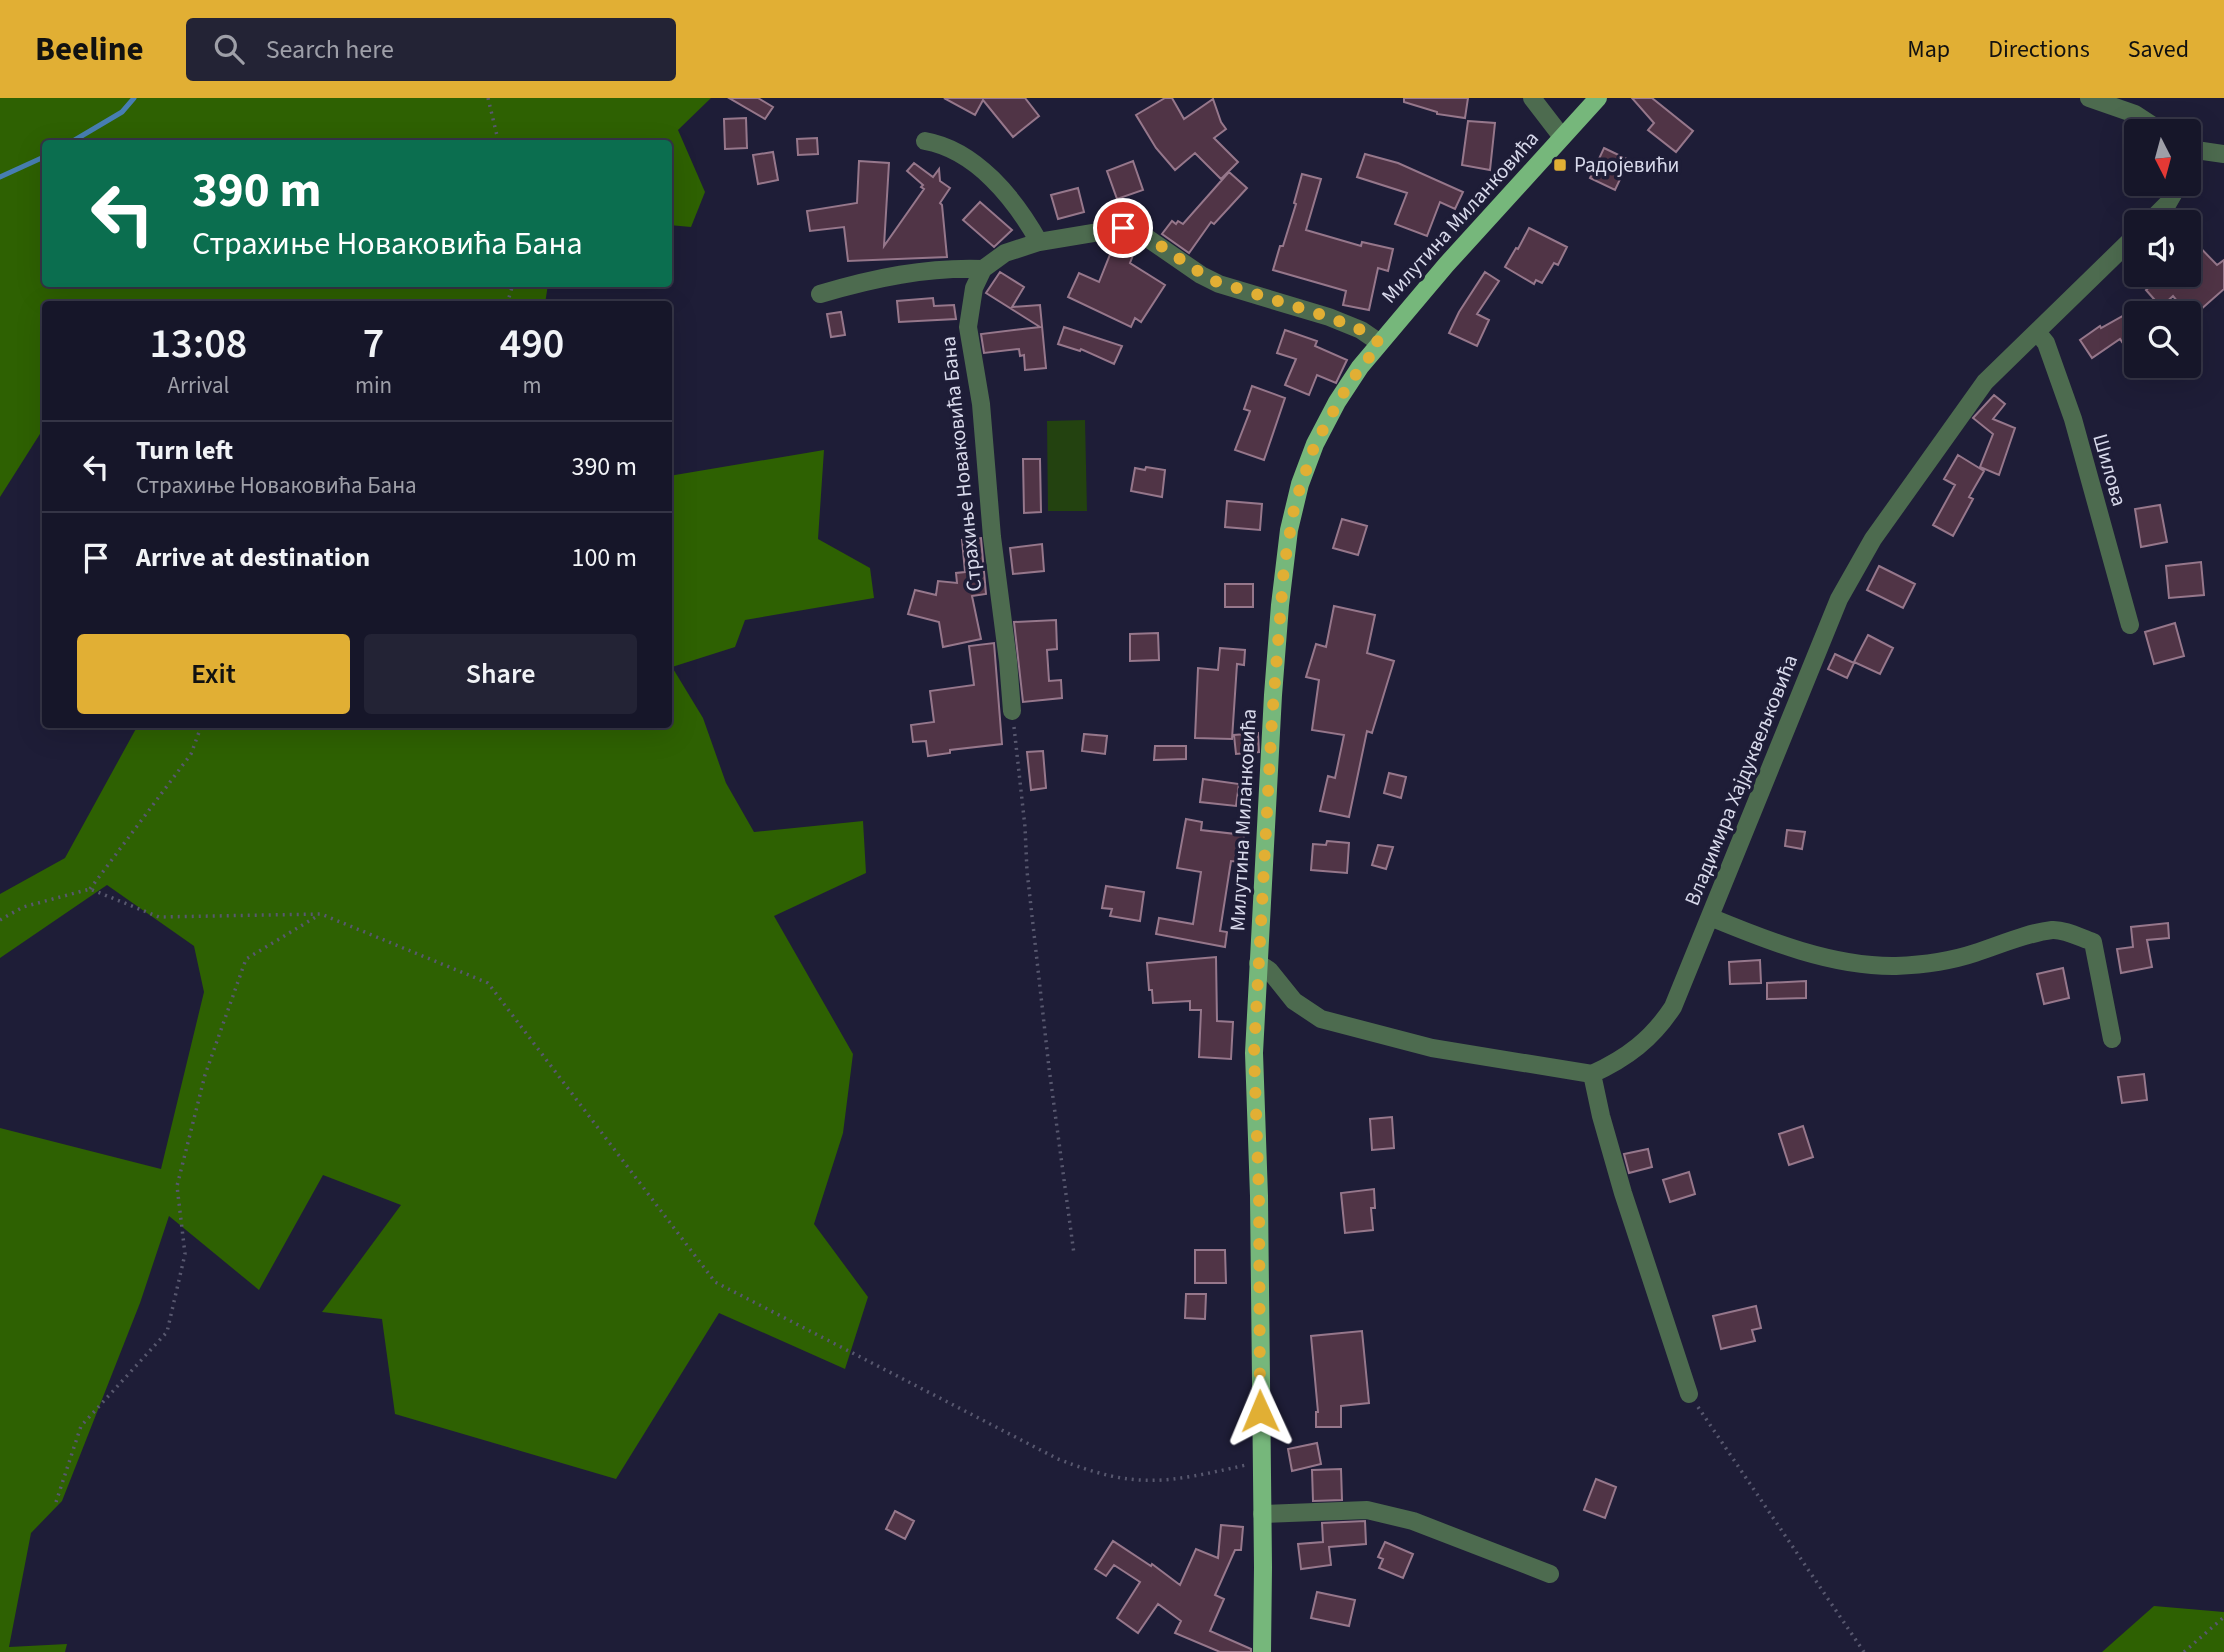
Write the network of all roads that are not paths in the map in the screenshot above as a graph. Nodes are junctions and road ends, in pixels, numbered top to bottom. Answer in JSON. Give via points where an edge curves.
{"nodes":[{"id":1,"x":1532,"y":98,"type":"edge"},
{"id":2,"x":1598,"y":98,"type":"edge"},
{"id":3,"x":2089,"y":98,"type":"edge"},
{"id":4,"x":2143,"y":119,"type":"edge"},
{"id":5,"x":1562,"y":137,"type":"junction"},
{"id":6,"x":925,"y":141,"type":"dead end"},
{"id":7,"x":2202,"y":153,"type":"edge"},
{"id":8,"x":2224,"y":154,"type":"edge"},
{"id":9,"x":2172,"y":196,"type":"edge"},
{"id":10,"x":2161,"y":210,"type":"edge"},
{"id":11,"x":1039,"y":242,"type":"junction"},
{"id":12,"x":2124,"y":247,"type":"edge"},
{"id":13,"x":983,"y":269,"type":"junction"},
{"id":14,"x":820,"y":294,"type":"dead end"},
{"id":15,"x":2037,"y":332,"type":"junction"},
{"id":16,"x":1380,"y":343,"type":"junction"},
{"id":17,"x":2130,"y":625,"type":"dead end"},
{"id":18,"x":1012,"y":711,"type":"road end"},
{"id":19,"x":1710,"y":917,"type":"junction"},
{"id":20,"x":1258,"y":963,"type":"junction"},
{"id":21,"x":2112,"y":1039,"type":"dead end"},
{"id":22,"x":1592,"y":1074,"type":"junction"},
{"id":23,"x":1689,"y":1394,"type":"road end"},
{"id":24,"x":1262,"y":1514,"type":"junction"},
{"id":25,"x":1550,"y":1574,"type":"dead end"},
{"id":26,"x":1262,"y":1652,"type":"edge"}],
"edges":[{"from":1,"to":5,"type":"street"},
{"from":2,"to":5,"type":"main road","name":"Милутина Миланковића"},
{"from":3,"to":4,"type":"street"},
{"from":5,"to":16,"type":"main road","name":"Милутина Миланковића"},
{"from":6,"to":11,"type":"street","via":[[951,148],[976,165],[1015,206]]},
{"from":7,"to":8,"type":"street"},
{"from":9,"to":10,"type":"street"},
{"from":11,"to":13,"type":"street","via":[[1005,253]]},
{"from":11,"to":16,"type":"street","via":[[1114,228],[1131,230],[1211,280],[1329,317]]},
{"from":12,"to":15,"type":"street","name":"Владимира Хајдуквељковића"},
{"from":13,"to":14,"type":"street","via":[[911,272]]},
{"from":13,"to":18,"type":"street","name":"Страхиње Новаковића Бана","via":[[974,288],[968,327],[981,404]]},
{"from":15,"to":17,"type":"street","name":"Шилова","via":[[2046,343],[2073,419]]},
{"from":15,"to":19,"type":"street","name":"Владимира Хајдуквељковића","via":[[1985,382],[1872,539],[1839,599]]},
{"from":16,"to":20,"type":"main road","name":"Милутина Миланковића","via":[[1348,385],[1315,444],[1289,530],[1276,649]]},
{"from":19,"to":21,"type":"street","via":[[1805,951],[1868,965],[1898,966],[1973,954],[2055,929],[2093,942]]},
{"from":19,"to":22,"type":"street","name":"Владимира Хајдуквељковића","via":[[1664,1021],[1630,1055]]},
{"from":20,"to":22,"type":"street","via":[[1294,1001],[1321,1019],[1432,1048]]},
{"from":20,"to":24,"type":"main road","name":"Милутина Миланковића","via":[[1254,1053]]},
{"from":22,"to":23,"type":"street","via":[[1620,1183]]},
{"from":24,"to":25,"type":"street","via":[[1367,1510],[1413,1521]]},
{"from":24,"to":26,"type":"main road","name":"Милутина Миланковића"}]}
